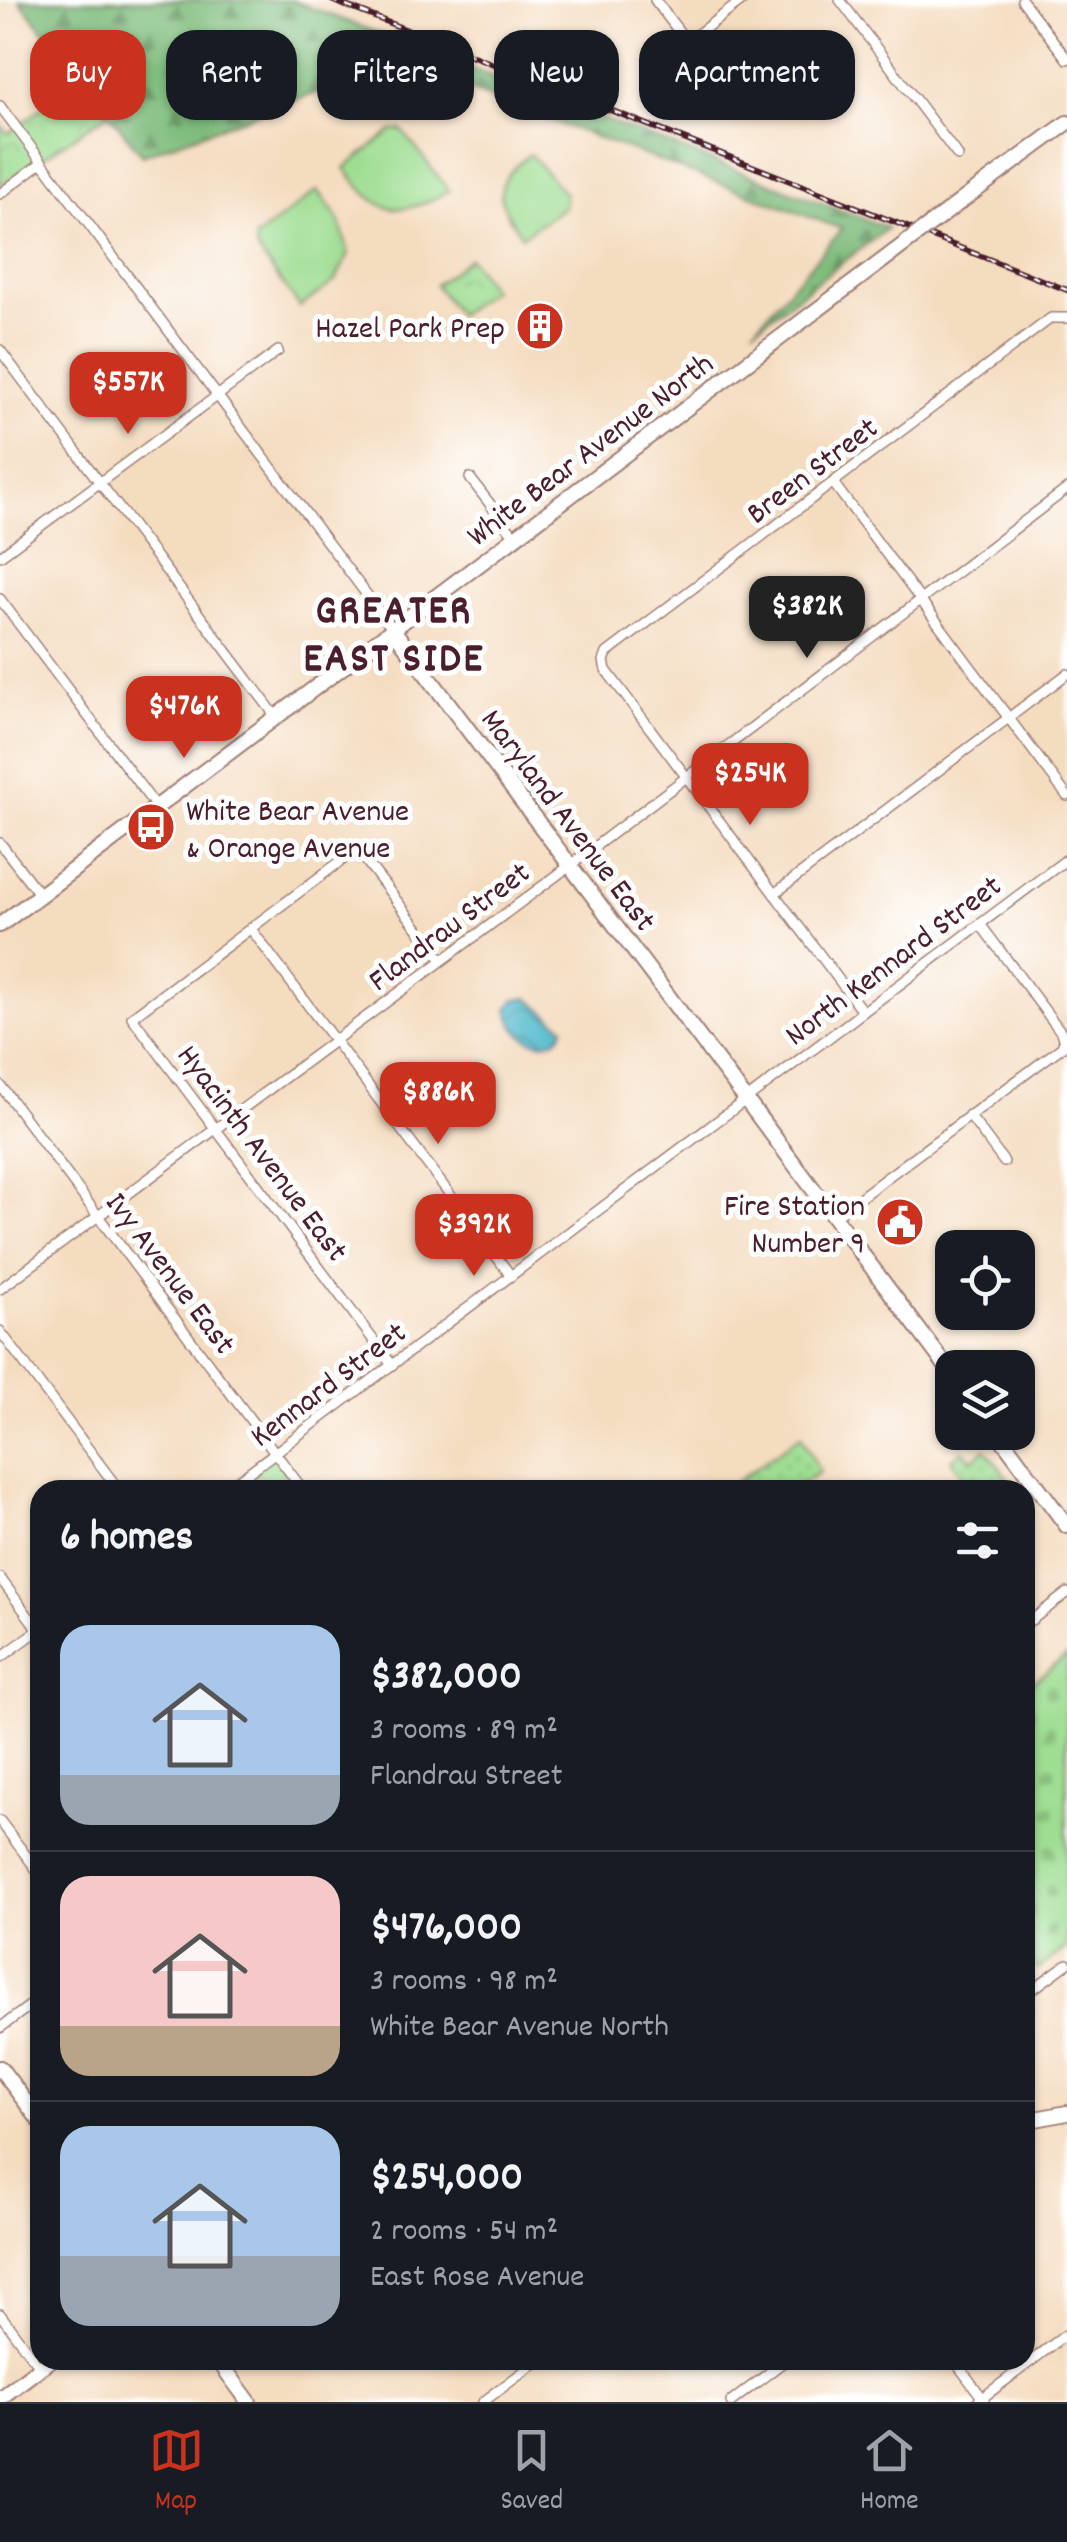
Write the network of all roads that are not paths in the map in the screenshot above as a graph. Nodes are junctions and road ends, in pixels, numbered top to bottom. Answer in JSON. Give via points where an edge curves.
{"nodes":[{"id":1,"x":656,"y":0,"type":"edge"},
{"id":2,"x":742,"y":0,"type":"edge"},
{"id":3,"x":840,"y":0,"type":"edge"},
{"id":4,"x":1022,"y":0,"type":"edge"},
{"id":5,"x":1067,"y":59,"type":"edge"},
{"id":6,"x":0,"y":106,"type":"edge"},
{"id":7,"x":1067,"y":123,"type":"edge"},
{"id":8,"x":958,"y":156,"type":"dead end"},
{"id":9,"x":41,"y":163,"type":"junction"},
{"id":10,"x":0,"y":194,"type":"edge"},
{"id":11,"x":1067,"y":318,"type":"edge"},
{"id":12,"x":0,"y":350,"type":"edge"},
{"id":13,"x":278,"y":351,"type":"dead end"},
{"id":14,"x":217,"y":395,"type":"junction"},
{"id":15,"x":470,"y":478,"type":"dead end"},
{"id":16,"x":100,"y":482,"type":"junction"},
{"id":17,"x":834,"y":484,"type":"junction"},
{"id":18,"x":1067,"y":489,"type":"edge"},
{"id":19,"x":516,"y":538,"type":"junction"},
{"id":20,"x":0,"y":556,"type":"edge"},
{"id":21,"x":0,"y":598,"type":"edge"},
{"id":22,"x":920,"y":600,"type":"junction"},
{"id":23,"x":394,"y":631,"type":"junction"},
{"id":24,"x":1067,"y":674,"type":"edge"},
{"id":25,"x":277,"y":718,"type":"junction"},
{"id":26,"x":1009,"y":718,"type":"junction"},
{"id":27,"x":686,"y":776,"type":"junction"},
{"id":28,"x":1067,"y":796,"type":"edge"},
{"id":29,"x":157,"y":808,"type":"junction"},
{"id":30,"x":0,"y":842,"type":"edge"},
{"id":31,"x":1067,"y":859,"type":"edge"},
{"id":32,"x":570,"y":865,"type":"junction"},
{"id":33,"x":774,"y":894,"type":"junction"},
{"id":34,"x":40,"y":895,"type":"junction"},
{"id":35,"x":980,"y":924,"type":"junction"},
{"id":36,"x":0,"y":925,"type":"edge"},
{"id":37,"x":250,"y":929,"type":"junction"},
{"id":38,"x":442,"y":960,"type":"junction"},
{"id":39,"x":862,"y":1012,"type":"junction"},
{"id":40,"x":334,"y":1040,"type":"junction"},
{"id":41,"x":0,"y":1085,"type":"edge"},
{"id":42,"x":746,"y":1100,"type":"junction"},
{"id":43,"x":969,"y":1115,"type":"junction"},
{"id":44,"x":216,"y":1129,"type":"junction"},
{"id":45,"x":1004,"y":1162,"type":"dead end"},
{"id":46,"x":98,"y":1216,"type":"junction"},
{"id":47,"x":834,"y":1217,"type":"junction"},
{"id":48,"x":511,"y":1276,"type":"junction"},
{"id":49,"x":0,"y":1289,"type":"edge"},
{"id":50,"x":0,"y":1332,"type":"edge"},
{"id":51,"x":935,"y":1351,"type":"edge"},
{"id":52,"x":392,"y":1365,"type":"junction"},
{"id":53,"x":1010,"y":1450,"type":"edge"},
{"id":54,"x":275,"y":1452,"type":"junction"},
{"id":55,"x":111,"y":1480,"type":"edge"},
{"id":56,"x":238,"y":1480,"type":"edge"},
{"id":57,"x":296,"y":1480,"type":"edge"},
{"id":58,"x":1032,"y":1480,"type":"edge"},
{"id":59,"x":1035,"y":1484,"type":"edge"},
{"id":60,"x":1067,"y":1526,"type":"edge"},
{"id":61,"x":0,"y":1578,"type":"edge"},
{"id":62,"x":1067,"y":1593,"type":"edge"},
{"id":63,"x":30,"y":1617,"type":"edge"},
{"id":64,"x":1035,"y":1617,"type":"edge"},
{"id":65,"x":30,"y":1637,"type":"edge"},
{"id":66,"x":0,"y":1658,"type":"edge"},
{"id":67,"x":0,"y":1821,"type":"edge"},
{"id":68,"x":30,"y":1861,"type":"edge"},
{"id":69,"x":1067,"y":1964,"type":"edge"},
{"id":70,"x":1035,"y":1988,"type":"edge"},
{"id":71,"x":30,"y":2006,"type":"edge"},
{"id":72,"x":0,"y":2028,"type":"edge"},
{"id":73,"x":0,"y":2068,"type":"edge"},
{"id":74,"x":30,"y":2108,"type":"edge"},
{"id":75,"x":1067,"y":2113,"type":"edge"},
{"id":76,"x":1035,"y":2119,"type":"edge"},
{"id":77,"x":0,"y":2314,"type":"edge"},
{"id":78,"x":1067,"y":2334,"type":"edge"},
{"id":79,"x":30,"y":2347,"type":"edge"},
{"id":80,"x":1035,"y":2359,"type":"edge"},
{"id":81,"x":37,"y":2370,"type":"edge"},
{"id":82,"x":225,"y":2370,"type":"edge"},
{"id":83,"x":526,"y":2370,"type":"edge"},
{"id":84,"x":773,"y":2370,"type":"edge"},
{"id":85,"x":961,"y":2370,"type":"edge"},
{"id":86,"x":1021,"y":2370,"type":"edge"},
{"id":87,"x":0,"y":2398,"type":"edge"},
{"id":88,"x":981,"y":2401,"type":"edge"},
{"id":89,"x":249,"y":2402,"type":"edge"},
{"id":90,"x":483,"y":2402,"type":"edge"},
{"id":91,"x":731,"y":2402,"type":"edge"}],
"edges":[{"from":1,"to":2,"type":"street","via":[[687,42]]},
{"from":3,"to":8,"type":"street"},
{"from":4,"to":5,"type":"street"},
{"from":6,"to":9,"type":"street","name":"Maryland Avenue East"},
{"from":7,"to":19,"type":"main road","name":"White Bear Avenue North","bridge":true},
{"from":9,"to":10,"type":"street"},
{"from":9,"to":14,"type":"street","name":"Maryland Avenue East"},
{"from":11,"to":17,"type":"street","name":"Breen Street","via":[[1051,318]]},
{"from":12,"to":16,"type":"street"},
{"from":13,"to":14,"type":"street"},
{"from":14,"to":16,"type":"street"},
{"from":14,"to":23,"type":"street","name":"Maryland Avenue East"},
{"from":15,"to":19,"type":"street"},
{"from":16,"to":20,"type":"street"},
{"from":16,"to":25,"type":"street"},
{"from":17,"to":22,"type":"street"},
{"from":17,"to":27,"type":"street","name":"Breen Street","via":[[607,653],[606,670]]},
{"from":18,"to":22,"type":"street","name":"Flandrau Street"},
{"from":19,"to":23,"type":"main road","name":"White Bear Avenue North"},
{"from":21,"to":29,"type":"street"},
{"from":22,"to":26,"type":"street"},
{"from":22,"to":27,"type":"street","name":"Flandrau Street"},
{"from":23,"to":25,"type":"main road","name":"White Bear Avenue North"},
{"from":23,"to":32,"type":"main road","name":"Maryland Avenue East"},
{"from":24,"to":26,"type":"street"},
{"from":25,"to":29,"type":"main road","name":"White Bear Avenue North"},
{"from":26,"to":28,"type":"street"},
{"from":26,"to":33,"type":"street"},
{"from":27,"to":32,"type":"street","name":"Flandrau Street"},
{"from":27,"to":33,"type":"street"},
{"from":29,"to":34,"type":"main road","name":"White Bear Avenue North"},
{"from":30,"to":34,"type":"street"},
{"from":31,"to":35,"type":"street","name":"North Kennard Street"},
{"from":32,"to":38,"type":"street","name":"Flandrau Street"},
{"from":32,"to":42,"type":"main road","name":"Maryland Avenue East"},
{"from":33,"to":39,"type":"street"},
{"from":34,"to":36,"type":"main road","name":"White Bear Avenue North"},
{"from":35,"to":39,"type":"street","name":"North Kennard Street"},
{"from":35,"to":43,"type":"street","via":[[1064,1042]]},
{"from":37,"to":38,"type":"street","via":[[357,849]]},
{"from":37,"to":40,"type":"street"},
{"from":37,"to":44,"type":"street","name":"Hyacinth Avenue East","via":[[132,1016]]},
{"from":38,"to":40,"type":"street","name":"Flandrau Street"},
{"from":39,"to":42,"type":"street","name":"North Kennard Street"},
{"from":40,"to":44,"type":"street","name":"Flandrau Street"},
{"from":40,"to":48,"type":"street"},
{"from":41,"to":46,"type":"street","name":"Ivy Avenue East"},
{"from":42,"to":47,"type":"main road","name":"Maryland Avenue East"},
{"from":42,"to":48,"type":"street","name":"Kennard Street"},
{"from":43,"to":45,"type":"street"},
{"from":43,"to":47,"type":"street"},
{"from":44,"to":46,"type":"street","name":"Flandrau Street"},
{"from":44,"to":52,"type":"street","name":"Hyacinth Avenue East"},
{"from":46,"to":49,"type":"street","name":"Flandrau Street"},
{"from":46,"to":54,"type":"street","name":"Ivy Avenue East"},
{"from":47,"to":51,"type":"main road","name":"Maryland Avenue East"},
{"from":48,"to":52,"type":"street","name":"Kennard Street"},
{"from":50,"to":55,"type":"street"},
{"from":52,"to":54,"type":"street","name":"Kennard Street"},
{"from":53,"to":58,"type":"main road"},
{"from":54,"to":56,"type":"street","name":"Kennard Street"},
{"from":54,"to":57,"type":"street","name":"Ivy Avenue East"},
{"from":59,"to":60,"type":"main road"},
{"from":61,"to":63,"type":"street"},
{"from":62,"to":64,"type":"street"},
{"from":65,"to":66,"type":"street"},
{"from":67,"to":68,"type":"street"},
{"from":69,"to":70,"type":"street"},
{"from":71,"to":72,"type":"street"},
{"from":73,"to":74,"type":"main road"},
{"from":75,"to":76,"type":"main road"},
{"from":77,"to":79,"type":"street"},
{"from":78,"to":80,"type":"street"},
{"from":81,"to":87,"type":"main road"},
{"from":82,"to":89,"type":"main road"},
{"from":83,"to":90,"type":"street"},
{"from":84,"to":91,"type":"street"},
{"from":85,"to":88,"type":"street"},
{"from":86,"to":88,"type":"street"}]}
